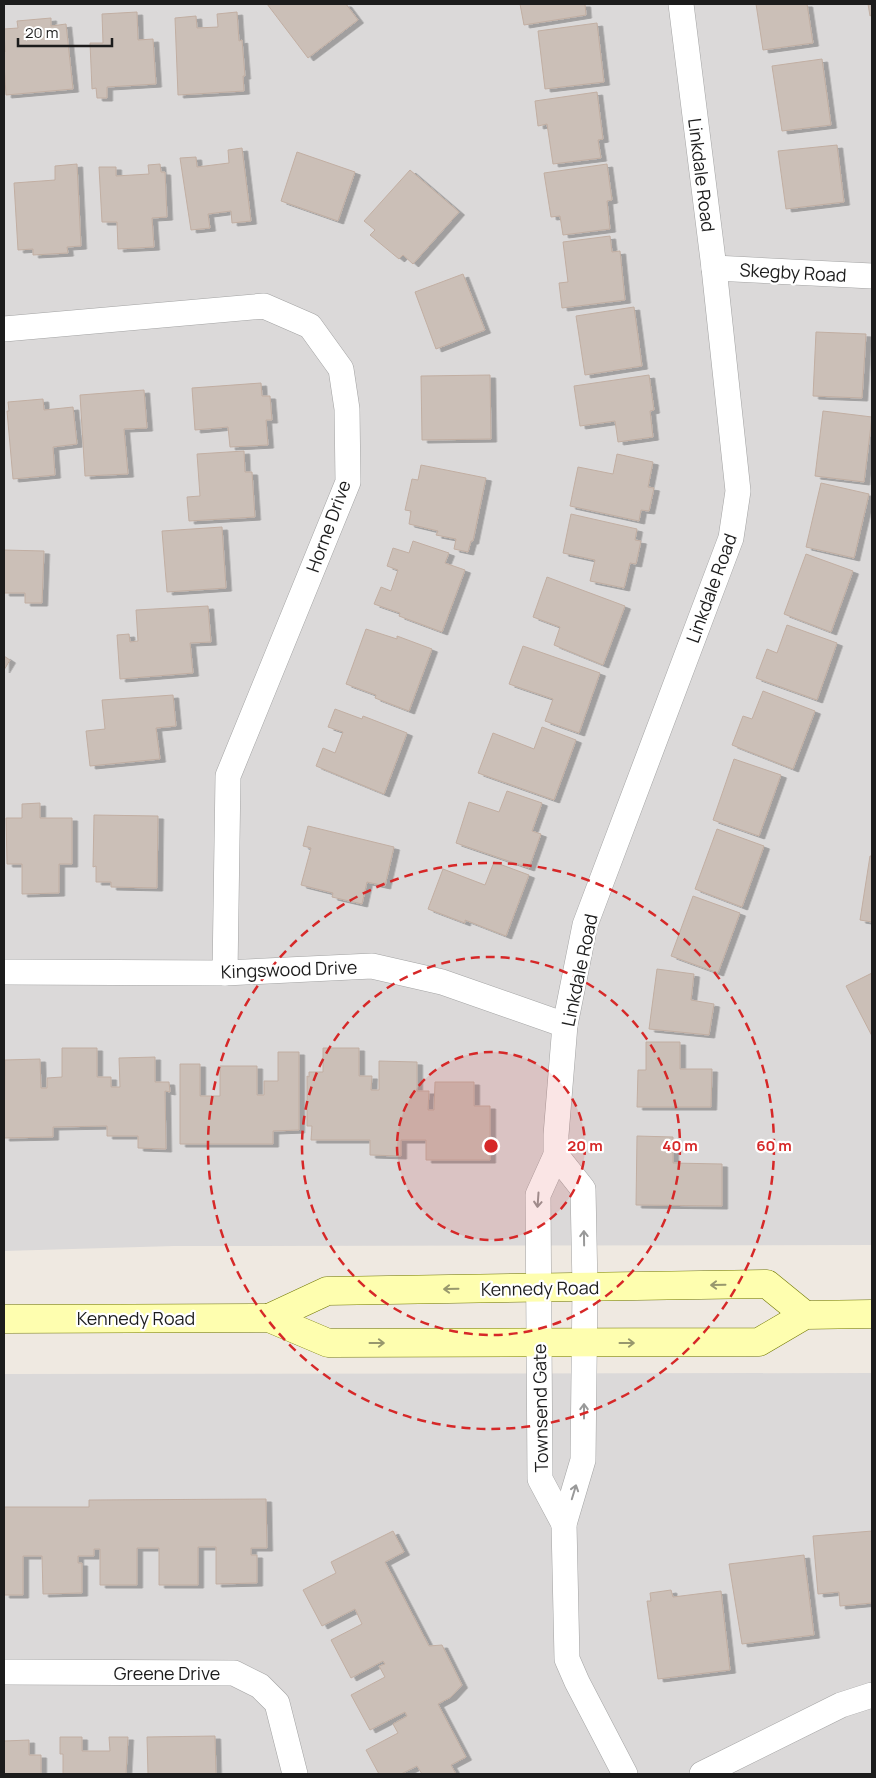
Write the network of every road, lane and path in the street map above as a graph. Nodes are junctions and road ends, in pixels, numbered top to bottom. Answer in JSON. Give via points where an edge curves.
{"nodes":[{"id":1,"x":681,"y":4,"type":"edge"},
{"id":2,"x":714,"y":268,"type":"junction"},
{"id":3,"x":872,"y":276,"type":"edge"},
{"id":4,"x":4,"y":329,"type":"edge"},
{"id":5,"x":4,"y":972,"type":"edge"},
{"id":6,"x":225,"y":973,"type":"junction"},
{"id":7,"x":566,"y":1025,"type":"junction"},
{"id":8,"x":556,"y":1155,"type":"junction"},
{"id":9,"x":585,"y":1287,"type":"junction"},
{"id":10,"x":538,"y":1288,"type":"junction"},
{"id":11,"x":872,"y":1314,"type":"edge"},
{"id":12,"x":806,"y":1315,"type":"junction"},
{"id":13,"x":269,"y":1318,"type":"junction"},
{"id":14,"x":4,"y":1319,"type":"edge"},
{"id":15,"x":538,"y":1343,"type":"junction"},
{"id":16,"x":585,"y":1343,"type":"junction"},
{"id":17,"x":564,"y":1524,"type":"junction"},
{"id":18,"x":4,"y":1672,"type":"edge"},
{"id":19,"x":872,"y":1695,"type":"edge"},
{"id":20,"x":295,"y":1774,"type":"edge"},
{"id":21,"x":625,"y":1774,"type":"edge"},
{"id":22,"x":702,"y":1774,"type":"edge"}],
"edges":[{"from":1,"to":2,"type":"street","name":"Linkdale Road"},
{"from":2,"to":3,"type":"street","name":"Skegby Road"},
{"from":2,"to":7,"type":"street","name":"Linkdale Road","via":[[738,491],[731,538],[585,925]]},
{"from":4,"to":6,"type":"street","name":"Horne Drive","via":[[264,306],[310,326],[340,369],[347,409],[348,482],[228,776]]},
{"from":5,"to":6,"type":"street","name":"Kingswood Drive"},
{"from":6,"to":7,"type":"street","name":"Kingswood Drive","via":[[372,966],[442,982]]},
{"from":7,"to":8,"type":"street","name":"Linkdale Road"},
{"from":9,"to":8,"type":"street","one_way":true,"via":[[583,1189]]},
{"from":8,"to":10,"type":"street","name":"Linkdale Road","one_way":true,"via":[[538,1195]]},
{"from":9,"to":10,"type":"main road","name":"Kennedy Road"},
{"from":12,"to":9,"type":"main road","name":"Kennedy Road","one_way":true,"via":[[767,1284]]},
{"from":9,"to":16,"type":"street","name":"Townsend Gate"},
{"from":10,"to":13,"type":"main road","name":"Kennedy Road","one_way":true,"via":[[327,1291]]},
{"from":10,"to":15,"type":"street","name":"Townsend Gate"},
{"from":11,"to":12,"type":"main road","name":"Kennedy Road"},
{"from":16,"to":12,"type":"main road","name":"Kennedy Road","one_way":true,"via":[[759,1342]]},
{"from":13,"to":14,"type":"main road","name":"Kennedy Road"},
{"from":13,"to":15,"type":"main road","name":"Kennedy Road","one_way":true,"via":[[328,1343]]},
{"from":15,"to":16,"type":"main road","name":"Kennedy Road"},
{"from":15,"to":17,"type":"street","name":"Townsend Gate","via":[[540,1479]]},
{"from":17,"to":16,"type":"street","name":"Townsend Gate","one_way":true,"via":[[584,1460]]},
{"from":17,"to":21,"type":"street","name":"Townsend Gate","via":[[567,1659]]},
{"from":18,"to":20,"type":"street","name":"Greene Drive","via":[[234,1673],[260,1686],[277,1703]]},
{"from":19,"to":22,"type":"street","via":[[841,1705]]}]}
